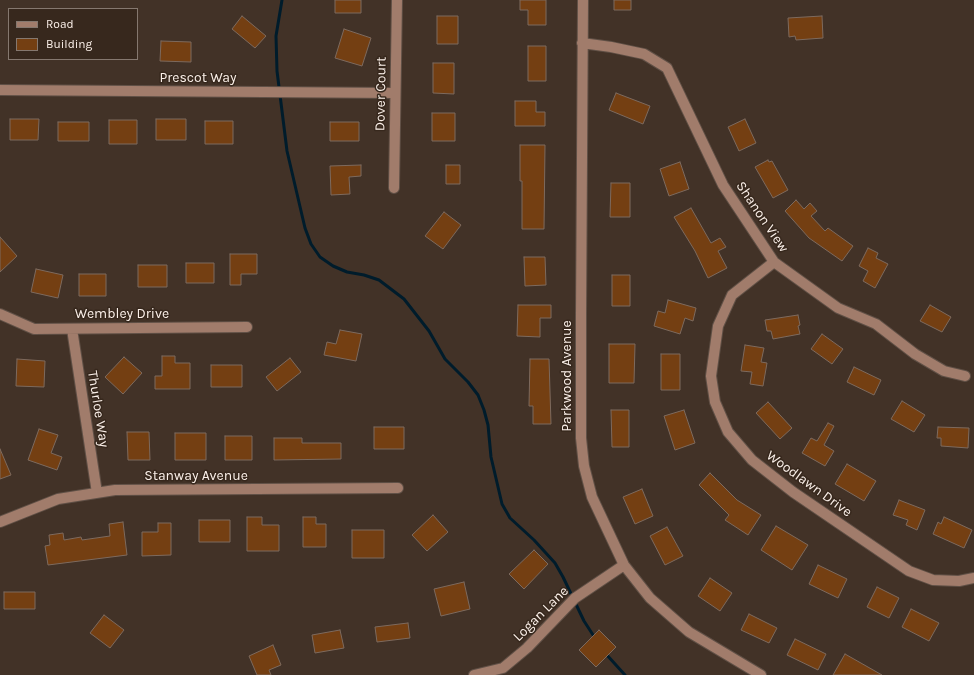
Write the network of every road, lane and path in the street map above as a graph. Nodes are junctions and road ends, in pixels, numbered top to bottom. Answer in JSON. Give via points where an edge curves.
{"nodes":[{"id":1,"x":397,"y":0,"type":"edge"},
{"id":2,"x":583,"y":0,"type":"edge"},
{"id":3,"x":582,"y":43,"type":"junction"},
{"id":4,"x":0,"y":90,"type":"edge"},
{"id":5,"x":395,"y":93,"type":"junction"},
{"id":6,"x":394,"y":188,"type":"dead end"},
{"id":7,"x":774,"y":262,"type":"junction"},
{"id":8,"x":0,"y":314,"type":"edge"},
{"id":9,"x":247,"y":327,"type":"dead end"},
{"id":10,"x":72,"y":329,"type":"junction"},
{"id":11,"x":965,"y":376,"type":"dead end"},
{"id":12,"x":398,"y":488,"type":"dead end"},
{"id":13,"x":97,"y":493,"type":"junction"},
{"id":14,"x":0,"y":522,"type":"edge"},
{"id":15,"x":624,"y":564,"type":"junction"},
{"id":16,"x":974,"y":578,"type":"edge"},
{"id":17,"x":474,"y":675,"type":"edge"},
{"id":18,"x":761,"y":675,"type":"edge"}],
"edges":[{"from":1,"to":5,"type":"street","name":"Dover Court"},
{"from":2,"to":3,"type":"street","name":"Parkwood Avenue"},
{"from":3,"to":7,"type":"street","name":"Shanon View","via":[[644,54],[667,68],[723,185]]},
{"from":3,"to":15,"type":"street","name":"Parkwood Avenue","via":[[581,438],[584,466],[592,497]]},
{"from":4,"to":5,"type":"street","name":"Prescot Way"},
{"from":5,"to":6,"type":"street","name":"Dover Court"},
{"from":7,"to":11,"type":"street","name":"Shanon View","via":[[838,308],[876,324],[915,354],[944,371]]},
{"from":7,"to":16,"type":"street","name":"Woodlawn Drive","via":[[732,295],[718,326],[711,376],[715,402],[728,432],[752,460],[792,492],[909,571],[933,580],[959,582]]},
{"from":8,"to":10,"type":"street","name":"Wembley Drive","via":[[34,329]]},
{"from":9,"to":10,"type":"street","name":"Wembley Drive"},
{"from":10,"to":13,"type":"street","name":"Thurloe Way"},
{"from":12,"to":13,"type":"street","name":"Stanway Avenue","via":[[115,490]]},
{"from":13,"to":14,"type":"street","name":"Stanway Avenue","via":[[58,499]]},
{"from":15,"to":17,"type":"street","name":"Logan Lane","via":[[575,598],[527,648],[503,668]]},
{"from":15,"to":18,"type":"street","name":"Parkwood Avenue","via":[[650,598],[689,632]]}]}
